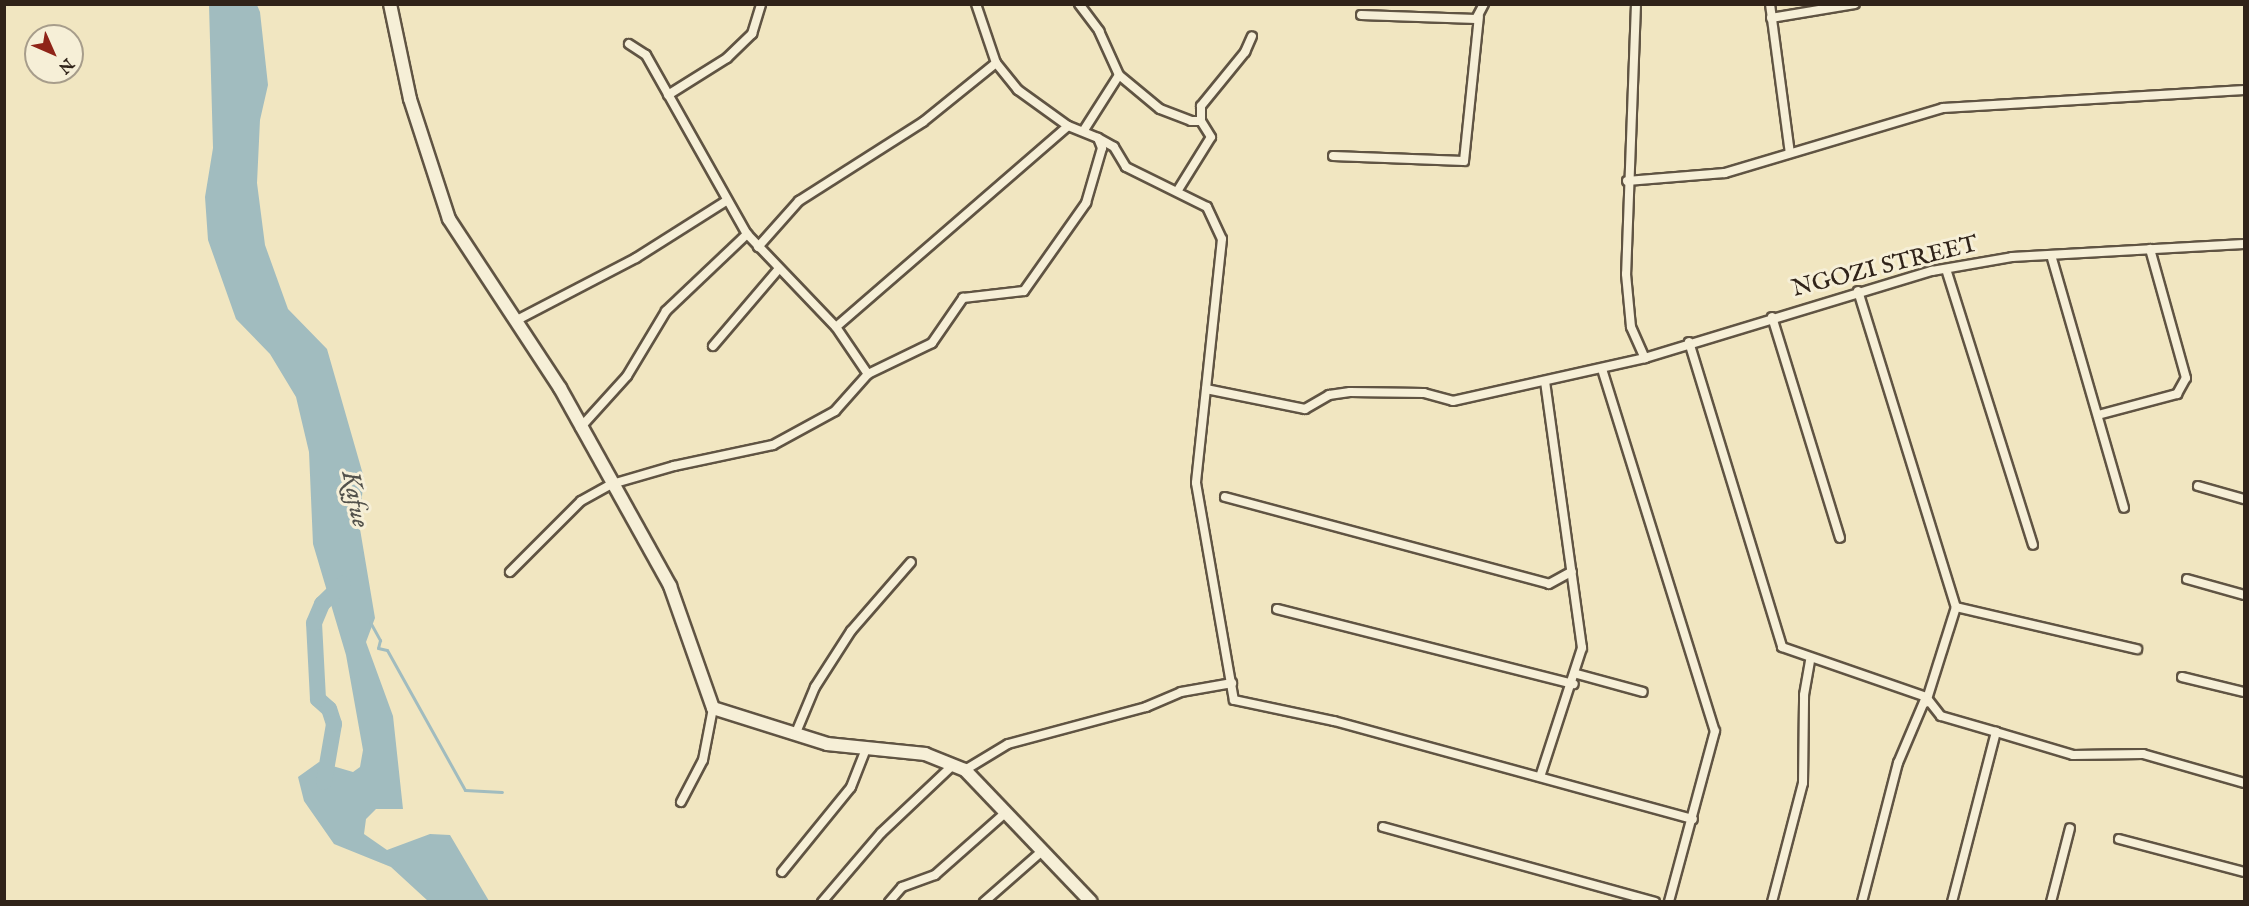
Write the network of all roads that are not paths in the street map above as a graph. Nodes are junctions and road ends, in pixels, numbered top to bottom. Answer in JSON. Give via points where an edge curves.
{"nodes":[{"id":1,"x":390,"y":4,"type":"edge"},
{"id":2,"x":761,"y":4,"type":"edge"},
{"id":3,"x":976,"y":4,"type":"edge"},
{"id":4,"x":1079,"y":4,"type":"edge"},
{"id":5,"x":1484,"y":4,"type":"edge"},
{"id":6,"x":1636,"y":4,"type":"edge"},
{"id":7,"x":1770,"y":4,"type":"edge"},
{"id":8,"x":1855,"y":4,"type":"edge"},
{"id":9,"x":1361,"y":15,"type":"dead end"},
{"id":10,"x":1479,"y":17,"type":"junction"},
{"id":11,"x":1771,"y":18,"type":"junction"},
{"id":12,"x":1252,"y":36,"type":"dead end"},
{"id":13,"x":629,"y":44,"type":"dead end"},
{"id":14,"x":996,"y":63,"type":"junction"},
{"id":15,"x":1119,"y":75,"type":"junction"},
{"id":16,"x":2244,"y":90,"type":"edge"},
{"id":17,"x":668,"y":95,"type":"junction"},
{"id":18,"x":1202,"y":121,"type":"junction"},
{"id":19,"x":1068,"y":126,"type":"junction"},
{"id":20,"x":1084,"y":130,"type":"junction"},
{"id":21,"x":1098,"y":138,"type":"junction"},
{"id":22,"x":1790,"y":153,"type":"junction"},
{"id":23,"x":1333,"y":156,"type":"dead end"},
{"id":24,"x":1627,"y":181,"type":"junction"},
{"id":25,"x":1178,"y":190,"type":"junction"},
{"id":26,"x":726,"y":201,"type":"junction"},
{"id":27,"x":747,"y":234,"type":"junction"},
{"id":28,"x":2244,"y":244,"type":"edge"},
{"id":29,"x":758,"y":247,"type":"junction"},
{"id":30,"x":2150,"y":249,"type":"junction"},
{"id":31,"x":2051,"y":255,"type":"junction"},
{"id":32,"x":1946,"y":269,"type":"junction"},
{"id":33,"x":777,"y":271,"type":"junction"},
{"id":34,"x":1858,"y":291,"type":"junction"},
{"id":35,"x":1772,"y":316,"type":"junction"},
{"id":36,"x":518,"y":320,"type":"junction"},
{"id":37,"x":836,"y":327,"type":"junction"},
{"id":38,"x":1689,"y":342,"type":"junction"},
{"id":39,"x":713,"y":346,"type":"dead end"},
{"id":40,"x":1645,"y":358,"type":"junction"},
{"id":41,"x":1602,"y":369,"type":"junction"},
{"id":42,"x":868,"y":374,"type":"junction"},
{"id":43,"x":1545,"y":383,"type":"junction"},
{"id":44,"x":1206,"y":389,"type":"junction"},
{"id":45,"x":2098,"y":416,"type":"junction"},
{"id":46,"x":580,"y":428,"type":"junction"},
{"id":47,"x":612,"y":484,"type":"junction"},
{"id":48,"x":2198,"y":486,"type":"dead end"},
{"id":49,"x":1225,"y":497,"type":"dead end"},
{"id":50,"x":2244,"y":499,"type":"edge"},
{"id":51,"x":2124,"y":508,"type":"dead end"},
{"id":52,"x":1840,"y":538,"type":"dead end"},
{"id":53,"x":2033,"y":545,"type":"dead end"},
{"id":54,"x":911,"y":562,"type":"dead end"},
{"id":55,"x":1572,"y":571,"type":"junction"},
{"id":56,"x":510,"y":572,"type":"dead end"},
{"id":57,"x":2187,"y":579,"type":"dead end"},
{"id":58,"x":2244,"y":595,"type":"edge"},
{"id":59,"x":1956,"y":607,"type":"junction"},
{"id":60,"x":1277,"y":609,"type":"dead end"},
{"id":61,"x":2137,"y":649,"type":"dead end"},
{"id":62,"x":1810,"y":660,"type":"junction"},
{"id":63,"x":1577,"y":674,"type":"junction"},
{"id":64,"x":2182,"y":677,"type":"dead end"},
{"id":65,"x":1232,"y":683,"type":"junction"},
{"id":66,"x":1574,"y":684,"type":"junction"},
{"id":67,"x":1643,"y":692,"type":"dead end"},
{"id":68,"x":2244,"y":692,"type":"edge"},
{"id":69,"x":1926,"y":699,"type":"junction"},
{"id":70,"x":713,"y":708,"type":"junction"},
{"id":71,"x":1996,"y":732,"type":"junction"},
{"id":72,"x":795,"y":735,"type":"junction"},
{"id":73,"x":866,"y":749,"type":"junction"},
{"id":74,"x":960,"y":767,"type":"junction"},
{"id":75,"x":1540,"y":777,"type":"junction"},
{"id":76,"x":2244,"y":783,"type":"edge"},
{"id":77,"x":681,"y":802,"type":"dead end"},
{"id":78,"x":1005,"y":813,"type":"junction"},
{"id":79,"x":1693,"y":819,"type":"junction"},
{"id":80,"x":1383,"y":827,"type":"dead end"},
{"id":81,"x":2070,"y":828,"type":"dead end"},
{"id":82,"x":2118,"y":839,"type":"dead end"},
{"id":83,"x":1042,"y":851,"type":"junction"},
{"id":84,"x":782,"y":872,"type":"dead end"},
{"id":85,"x":2244,"y":872,"type":"edge"},
{"id":86,"x":822,"y":902,"type":"edge"},
{"id":87,"x":889,"y":902,"type":"edge"},
{"id":88,"x":984,"y":902,"type":"edge"},
{"id":89,"x":1091,"y":902,"type":"edge"},
{"id":90,"x":1655,"y":902,"type":"edge"},
{"id":91,"x":1669,"y":902,"type":"edge"},
{"id":92,"x":1772,"y":902,"type":"edge"},
{"id":93,"x":1862,"y":902,"type":"edge"},
{"id":94,"x":1952,"y":902,"type":"edge"},
{"id":95,"x":2051,"y":902,"type":"edge"}],
"edges":[{"from":1,"to":36,"type":"street","via":[[440,198]]},
{"from":2,"to":17,"type":"street","via":[[752,34],[728,58]]},
{"from":3,"to":14,"type":"street"},
{"from":4,"to":15,"type":"street","via":[[1099,31]]},
{"from":5,"to":10,"type":"street"},
{"from":6,"to":24,"type":"street"},
{"from":7,"to":11,"type":"street"},
{"from":8,"to":11,"type":"street"},
{"from":9,"to":10,"type":"street"},
{"from":10,"to":23,"type":"street","via":[[1464,161]]},
{"from":11,"to":22,"type":"street"},
{"from":12,"to":18,"type":"street","via":[[1245,52],[1201,106]]},
{"from":13,"to":17,"type":"street","via":[[646,55]]},
{"from":14,"to":19,"type":"street","via":[[1028,100]]},
{"from":14,"to":29,"type":"street","via":[[923,122],[799,201]]},
{"from":15,"to":18,"type":"street","via":[[1160,109]]},
{"from":15,"to":20,"type":"street"},
{"from":16,"to":22,"type":"street","via":[[1942,108]]},
{"from":17,"to":26,"type":"street"},
{"from":18,"to":25,"type":"street","via":[[1211,137]]},
{"from":19,"to":20,"type":"street"},
{"from":19,"to":37,"type":"street"},
{"from":20,"to":21,"type":"street"},
{"from":21,"to":25,"type":"street","via":[[1114,147],[1126,167]]},
{"from":21,"to":42,"type":"street","via":[[1101,156],[1086,203],[1024,291],[963,298],[932,343]]},
{"from":22,"to":24,"type":"street","via":[[1703,177]]},
{"from":24,"to":40,"type":"street","via":[[1628,298],[1631,327]]},
{"from":25,"to":44,"type":"street","via":[[1213,214],[1222,239]]},
{"from":26,"to":27,"type":"street"},
{"from":26,"to":36,"type":"street","via":[[636,258]]},
{"from":27,"to":29,"type":"street"},
{"from":27,"to":46,"type":"street","via":[[666,311],[627,376]]},
{"from":28,"to":30,"type":"street","name":"NGOZI STREET"},
{"from":29,"to":33,"type":"street"},
{"from":30,"to":31,"type":"street","name":"NGOZI STREET"},
{"from":30,"to":45,"type":"street","via":[[2186,378],[2177,394]]},
{"from":31,"to":32,"type":"street","name":"NGOZI STREET"},
{"from":31,"to":45,"type":"street"},
{"from":32,"to":34,"type":"street","name":"NGOZI STREET"},
{"from":32,"to":53,"type":"street"},
{"from":33,"to":37,"type":"street"},
{"from":33,"to":39,"type":"street"},
{"from":34,"to":35,"type":"street","name":"NGOZI STREET"},
{"from":34,"to":59,"type":"street"},
{"from":35,"to":38,"type":"street","name":"NGOZI STREET"},
{"from":35,"to":52,"type":"street"},
{"from":36,"to":46,"type":"street"},
{"from":37,"to":42,"type":"street"},
{"from":38,"to":40,"type":"street","name":"NGOZI STREET"},
{"from":38,"to":62,"type":"street","via":[[1777,637],[1782,647]]},
{"from":40,"to":41,"type":"street","name":"NGOZI STREET"},
{"from":41,"to":43,"type":"street","name":"NGOZI STREET"},
{"from":41,"to":79,"type":"street","via":[[1715,731]]},
{"from":42,"to":47,"type":"street","via":[[835,411],[773,445]]},
{"from":43,"to":44,"type":"street","name":"NGOZI STREET","via":[[1454,401],[1424,393],[1350,392],[1329,395],[1305,409]]},
{"from":43,"to":55,"type":"street"},
{"from":44,"to":65,"type":"street","via":[[1196,472],[1200,529]]},
{"from":45,"to":51,"type":"street"},
{"from":46,"to":47,"type":"street"},
{"from":47,"to":56,"type":"street","via":[[561,516]]},
{"from":47,"to":70,"type":"street","via":[[670,586]]},
{"from":48,"to":50,"type":"street"},
{"from":49,"to":55,"type":"street","via":[[1549,585]]},
{"from":54,"to":72,"type":"street","via":[[850,631],[815,687]]},
{"from":55,"to":63,"type":"street","via":[[1582,648]]},
{"from":57,"to":58,"type":"street"},
{"from":59,"to":61,"type":"street"},
{"from":59,"to":69,"type":"street"},
{"from":60,"to":66,"type":"street"},
{"from":62,"to":69,"type":"street"},
{"from":62,"to":92,"type":"street","via":[[1804,695],[1803,783]]},
{"from":63,"to":66,"type":"street"},
{"from":63,"to":67,"type":"street"},
{"from":64,"to":68,"type":"street"},
{"from":65,"to":74,"type":"street","via":[[1181,692],[1146,707],[1014,742]]},
{"from":65,"to":75,"type":"street","via":[[1234,700],[1250,706],[1334,720]]},
{"from":66,"to":75,"type":"street"},
{"from":69,"to":71,"type":"street","via":[[1941,716]]},
{"from":69,"to":93,"type":"street","via":[[1886,803]]},
{"from":70,"to":72,"type":"street"},
{"from":70,"to":77,"type":"street","via":[[703,760]]},
{"from":71,"to":76,"type":"street","via":[[2073,755],[2143,754]]},
{"from":71,"to":94,"type":"street"},
{"from":72,"to":73,"type":"street"},
{"from":73,"to":74,"type":"street","via":[[925,754]]},
{"from":73,"to":84,"type":"street","via":[[852,788]]},
{"from":74,"to":78,"type":"street"},
{"from":74,"to":86,"type":"street","via":[[881,833]]},
{"from":75,"to":79,"type":"street"},
{"from":78,"to":83,"type":"street"},
{"from":78,"to":87,"type":"street","via":[[928,880],[902,887]]},
{"from":79,"to":91,"type":"street"},
{"from":80,"to":90,"type":"street"},
{"from":81,"to":95,"type":"street"},
{"from":82,"to":85,"type":"street"},
{"from":83,"to":88,"type":"street"},
{"from":83,"to":89,"type":"street"}]}
